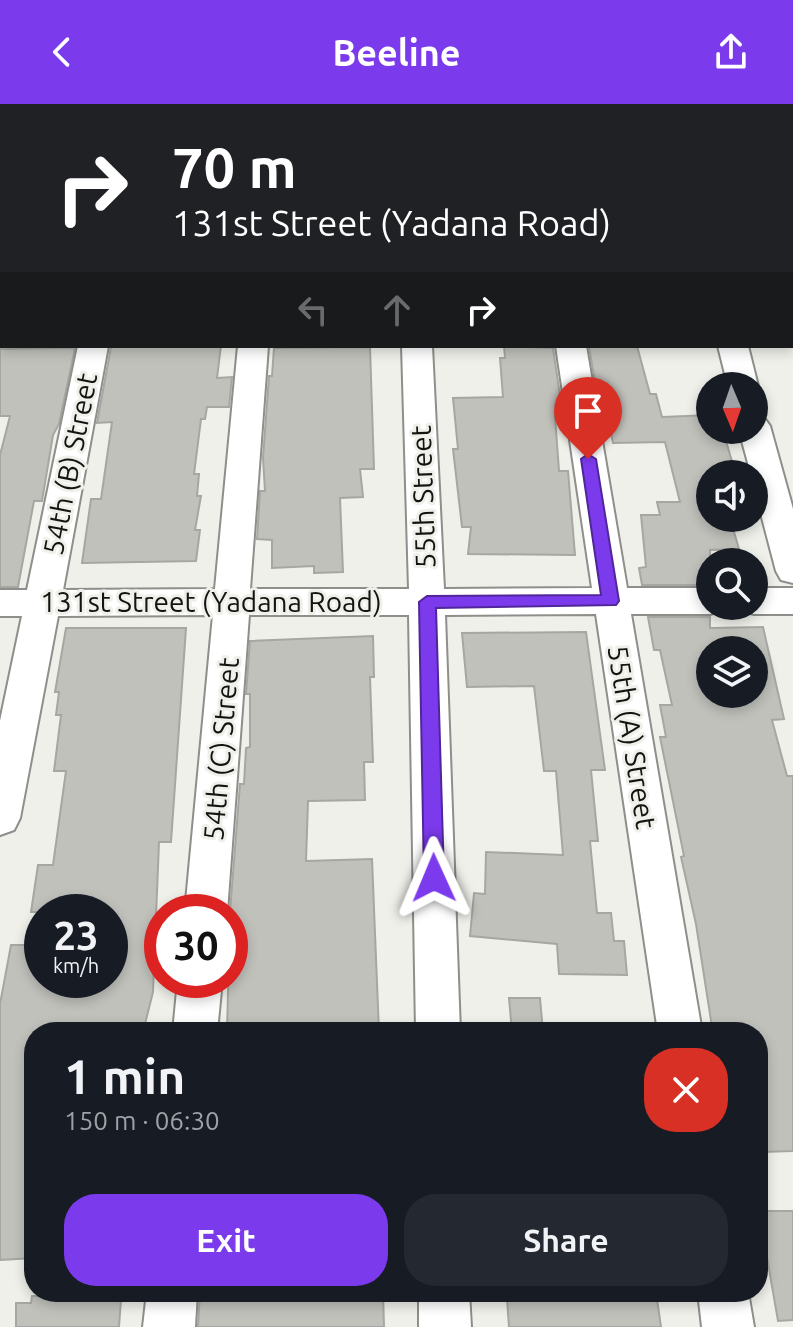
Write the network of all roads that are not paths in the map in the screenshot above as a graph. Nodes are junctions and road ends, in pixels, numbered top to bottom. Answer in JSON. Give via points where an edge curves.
{"nodes":[{"id":1,"x":93,"y":348,"type":"edge"},
{"id":2,"x":253,"y":348,"type":"edge"},
{"id":3,"x":417,"y":348,"type":"edge"},
{"id":4,"x":571,"y":348,"type":"edge"},
{"id":5,"x":734,"y":348,"type":"edge"},
{"id":6,"x":740,"y":372,"type":"edge"},
{"id":7,"x":759,"y":444,"type":"edge"},
{"id":8,"x":793,"y":571,"type":"edge"},
{"id":9,"x":610,"y":601,"type":"junction"},
{"id":10,"x":696,"y":601,"type":"edge"},
{"id":11,"x":768,"y":601,"type":"edge"},
{"id":12,"x":793,"y":601,"type":"edge"},
{"id":13,"x":234,"y":602,"type":"junction"},
{"id":14,"x":427,"y":602,"type":"junction"},
{"id":15,"x":0,"y":603,"type":"edge"},
{"id":16,"x":43,"y":603,"type":"junction"},
{"id":17,"x":0,"y":818,"type":"edge"},
{"id":18,"x":208,"y":894,"type":"edge"},
{"id":19,"x":198,"y":998,"type":"edge"},
{"id":20,"x":196,"y":1022,"type":"edge"},
{"id":21,"x":438,"y":1022,"type":"edge"},
{"id":22,"x":678,"y":1022,"type":"edge"},
{"id":23,"x":171,"y":1302,"type":"edge"},
{"id":24,"x":444,"y":1302,"type":"edge"},
{"id":25,"x":724,"y":1302,"type":"edge"},
{"id":26,"x":169,"y":1327,"type":"edge"},
{"id":27,"x":445,"y":1327,"type":"edge"},
{"id":28,"x":728,"y":1327,"type":"edge"}],
"edges":[{"from":1,"to":16,"type":"street","name":"54th (B) Street"},
{"from":2,"to":13,"type":"street","name":"54th (C) Street"},
{"from":3,"to":14,"type":"street","name":"55th Street"},
{"from":4,"to":9,"type":"street","name":"55th (A) Street"},
{"from":5,"to":6,"type":"street"},
{"from":7,"to":8,"type":"street"},
{"from":9,"to":10,"type":"street","name":"131st Street (Yadana Road)"},
{"from":9,"to":14,"type":"street","name":"131st Street (Yadana Road)"},
{"from":9,"to":22,"type":"street","name":"55th (A) Street"},
{"from":11,"to":12,"type":"street"},
{"from":13,"to":14,"type":"street","name":"131st Street (Yadana Road)"},
{"from":13,"to":16,"type":"street","name":"131st Street (Yadana Road)"},
{"from":13,"to":18,"type":"street","name":"54th (C) Street"},
{"from":14,"to":21,"type":"street","name":"55th Street"},
{"from":15,"to":16,"type":"street","name":"131st Street (Yadana Road)"},
{"from":16,"to":17,"type":"street","name":"54th (B) Street"},
{"from":19,"to":20,"type":"street"},
{"from":23,"to":26,"type":"street"},
{"from":24,"to":27,"type":"street"},
{"from":25,"to":28,"type":"street"}]}
